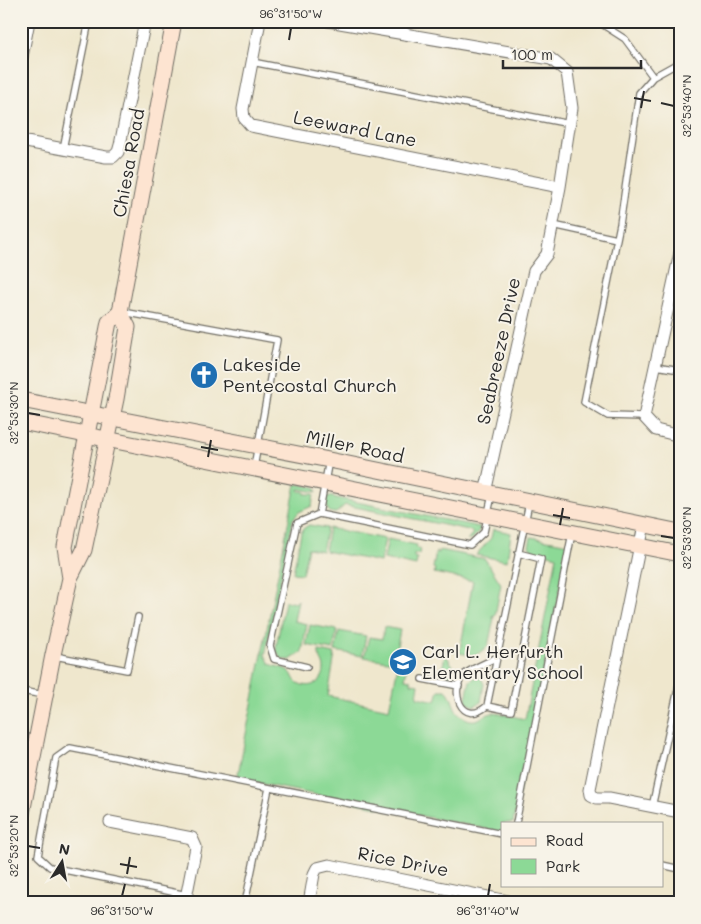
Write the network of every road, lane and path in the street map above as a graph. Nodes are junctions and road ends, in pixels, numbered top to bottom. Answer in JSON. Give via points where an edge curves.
{"nodes":[{"id":1,"x":29,"y":21,"type":"edge"},
{"id":2,"x":89,"y":21,"type":"edge"},
{"id":3,"x":144,"y":21,"type":"edge"},
{"id":4,"x":174,"y":21,"type":"edge"},
{"id":5,"x":260,"y":21,"type":"edge"},
{"id":6,"x":328,"y":21,"type":"edge"},
{"id":7,"x":406,"y":21,"type":"edge"},
{"id":8,"x":597,"y":21,"type":"edge"},
{"id":9,"x":404,"y":34,"type":"junction"},
{"id":10,"x":21,"y":62,"type":"edge"},
{"id":11,"x":252,"y":62,"type":"junction"},
{"id":12,"x":680,"y":62,"type":"edge"},
{"id":13,"x":653,"y":77,"type":"junction"},
{"id":14,"x":570,"y":124,"type":"junction"},
{"id":15,"x":21,"y":141,"type":"edge"},
{"id":16,"x":63,"y":149,"type":"junction"},
{"id":17,"x":560,"y":187,"type":"junction"},
{"id":18,"x":553,"y":225,"type":"junction"},
{"id":19,"x":617,"y":239,"type":"junction"},
{"id":20,"x":680,"y":253,"type":"edge"},
{"id":21,"x":120,"y":312,"type":"junction"},
{"id":22,"x":674,"y":312,"type":"edge"},
{"id":23,"x":656,"y":366,"type":"junction"},
{"id":24,"x":680,"y":370,"type":"edge"},
{"id":25,"x":21,"y":400,"type":"edge"},
{"id":26,"x":92,"y":414,"type":"junction"},
{"id":27,"x":644,"y":417,"type":"junction"},
{"id":28,"x":111,"y":418,"type":"junction"},
{"id":29,"x":21,"y":422,"type":"edge"},
{"id":30,"x":87,"y":436,"type":"junction"},
{"id":31,"x":680,"y":436,"type":"edge"},
{"id":32,"x":107,"y":440,"type":"junction"},
{"id":33,"x":258,"y":446,"type":"junction"},
{"id":34,"x":329,"y":460,"type":"junction"},
{"id":35,"x":253,"y":468,"type":"junction"},
{"id":36,"x":324,"y":483,"type":"junction"},
{"id":37,"x":489,"y":494,"type":"junction"},
{"id":38,"x":529,"y":502,"type":"junction"},
{"id":39,"x":319,"y":514,"type":"junction"},
{"id":40,"x":488,"y":516,"type":"junction"},
{"id":41,"x":524,"y":524,"type":"junction"},
{"id":42,"x":644,"y":525,"type":"junction"},
{"id":43,"x":680,"y":532,"type":"edge"},
{"id":44,"x":572,"y":533,"type":"junction"},
{"id":45,"x":640,"y":546,"type":"junction"},
{"id":46,"x":518,"y":554,"type":"junction"},
{"id":47,"x":680,"y":554,"type":"edge"},
{"id":48,"x":70,"y":578,"type":"junction"},
{"id":49,"x":138,"y":617,"type":"dead end"},
{"id":50,"x":53,"y":655,"type":"junction"},
{"id":51,"x":497,"y":657,"type":"junction"},
{"id":52,"x":307,"y":667,"type":"dead end"},
{"id":53,"x":422,"y":679,"type":"dead end"},
{"id":54,"x":680,"y":680,"type":"edge"},
{"id":55,"x":459,"y":686,"type":"junction"},
{"id":56,"x":21,"y":691,"type":"edge"},
{"id":57,"x":45,"y":695,"type":"junction"},
{"id":58,"x":487,"y":706,"type":"junction"},
{"id":59,"x":269,"y":788,"type":"junction"},
{"id":60,"x":652,"y":807,"type":"junction"},
{"id":61,"x":680,"y":812,"type":"edge"},
{"id":62,"x":21,"y":818,"type":"edge"},
{"id":63,"x":110,"y":822,"type":"dead end"},
{"id":64,"x":516,"y":822,"type":"edge"},
{"id":65,"x":501,"y":834,"type":"edge"},
{"id":66,"x":664,"y":865,"type":"edge"},
{"id":67,"x":680,"y":869,"type":"edge"},
{"id":68,"x":186,"y":899,"type":"edge"},
{"id":69,"x":245,"y":903,"type":"edge"},
{"id":70,"x":309,"y":903,"type":"edge"},
{"id":71,"x":518,"y":903,"type":"edge"}],
"edges":[{"from":1,"to":10,"type":"street"},
{"from":2,"to":16,"type":"lane"},
{"from":3,"to":16,"type":"street","via":[[118,152],[106,158]]},
{"from":4,"to":21,"type":"main road","name":"Chiesa Road"},
{"from":5,"to":11,"type":"street","name":"Leeward Lane"},
{"from":6,"to":9,"type":"street"},
{"from":7,"to":9,"type":"lane"},
{"from":8,"to":13,"type":"lane","via":[[625,39]]},
{"from":9,"to":14,"type":"street","name":"Seabreeze Drive","via":[[551,59],[566,72],[572,108]]},
{"from":11,"to":14,"type":"lane"},
{"from":11,"to":17,"type":"street","name":"Leeward Lane","via":[[243,114],[247,123],[255,128]]},
{"from":12,"to":13,"type":"lane"},
{"from":13,"to":19,"type":"lane","via":[[639,93]]},
{"from":14,"to":17,"type":"street","name":"Seabreeze Drive"},
{"from":15,"to":16,"type":"street"},
{"from":17,"to":18,"type":"street","name":"Seabreeze Drive"},
{"from":18,"to":19,"type":"lane"},
{"from":18,"to":37,"type":"street","name":"Seabreeze Drive","via":[[547,254],[534,271]]},
{"from":19,"to":27,"type":"lane","via":[[584,402],[608,416]]},
{"from":20,"to":22,"type":"street"},
{"from":21,"to":26,"type":"main road","name":"Chiesa Road","via":[[109,322]]},
{"from":21,"to":28,"type":"main road","name":"Chiesa Road","via":[[128,327]]},
{"from":21,"to":33,"type":"lane","via":[[277,340]]},
{"from":22,"to":23,"type":"street"},
{"from":23,"to":24,"type":"lane"},
{"from":23,"to":27,"type":"street"},
{"from":25,"to":26,"type":"main road","name":"Miller Road"},
{"from":26,"to":28,"type":"main road","name":"Miller Road"},
{"from":26,"to":30,"type":"main road","name":"Chiesa Road"},
{"from":27,"to":31,"type":"street","via":[[656,430]]},
{"from":28,"to":32,"type":"main road","name":"Chiesa Road"},
{"from":28,"to":33,"type":"main road","name":"Miller Road"},
{"from":29,"to":30,"type":"main road"},
{"from":30,"to":32,"type":"main road"},
{"from":30,"to":48,"type":"main road","name":"Chiesa Road","via":[[65,547]]},
{"from":32,"to":35,"type":"main road"},
{"from":32,"to":48,"type":"main road","name":"Chiesa Road","via":[[84,550]]},
{"from":33,"to":34,"type":"main road","name":"Miller Road"},
{"from":33,"to":35,"type":"lane"},
{"from":34,"to":36,"type":"lane"},
{"from":34,"to":37,"type":"main road","name":"Miller Road"},
{"from":35,"to":36,"type":"main road"},
{"from":36,"to":39,"type":"lane"},
{"from":36,"to":40,"type":"main road"},
{"from":37,"to":38,"type":"main road","name":"Miller Road"},
{"from":37,"to":40,"type":"lane"},
{"from":38,"to":41,"type":"lane"},
{"from":38,"to":42,"type":"main road","name":"Miller Road"},
{"from":39,"to":40,"type":"lane","via":[[470,545],[484,532]]},
{"from":39,"to":52,"type":"lane","via":[[297,523],[270,646],[274,659]]},
{"from":40,"to":41,"type":"main road"},
{"from":41,"to":44,"type":"main road"},
{"from":41,"to":46,"type":"lane"},
{"from":42,"to":43,"type":"main road","name":"Miller Road"},
{"from":42,"to":45,"type":"street"},
{"from":44,"to":45,"type":"main road"},
{"from":44,"to":64,"type":"lane"},
{"from":45,"to":47,"type":"main road"},
{"from":45,"to":60,"type":"street","via":[[590,788],[591,795],[597,798]]},
{"from":46,"to":51,"type":"lane"},
{"from":46,"to":58,"type":"lane","via":[[541,558],[511,712]]},
{"from":48,"to":50,"type":"main road","name":"Chiesa Road"},
{"from":49,"to":50,"type":"lane","via":[[127,670]]},
{"from":50,"to":57,"type":"main road","name":"Chiesa Road"},
{"from":51,"to":55,"type":"lane","via":[[465,674]]},
{"from":51,"to":58,"type":"lane"},
{"from":53,"to":55,"type":"lane"},
{"from":54,"to":60,"type":"lane"},
{"from":55,"to":58,"type":"lane","via":[[461,708],[472,713]]},
{"from":56,"to":57,"type":"lane"},
{"from":57,"to":62,"type":"main road","name":"Chiesa Road"},
{"from":59,"to":65,"type":"lane"},
{"from":59,"to":68,"type":"lane","via":[[70,748],[56,758],[38,856],[50,867]]},
{"from":59,"to":69,"type":"lane"},
{"from":60,"to":61,"type":"street"},
{"from":63,"to":68,"type":"street","via":[[192,838],[196,847]]},
{"from":66,"to":67,"type":"lane"},
{"from":70,"to":71,"type":"street","name":"Rice Drive","via":[[317,868],[329,865]]}]}
